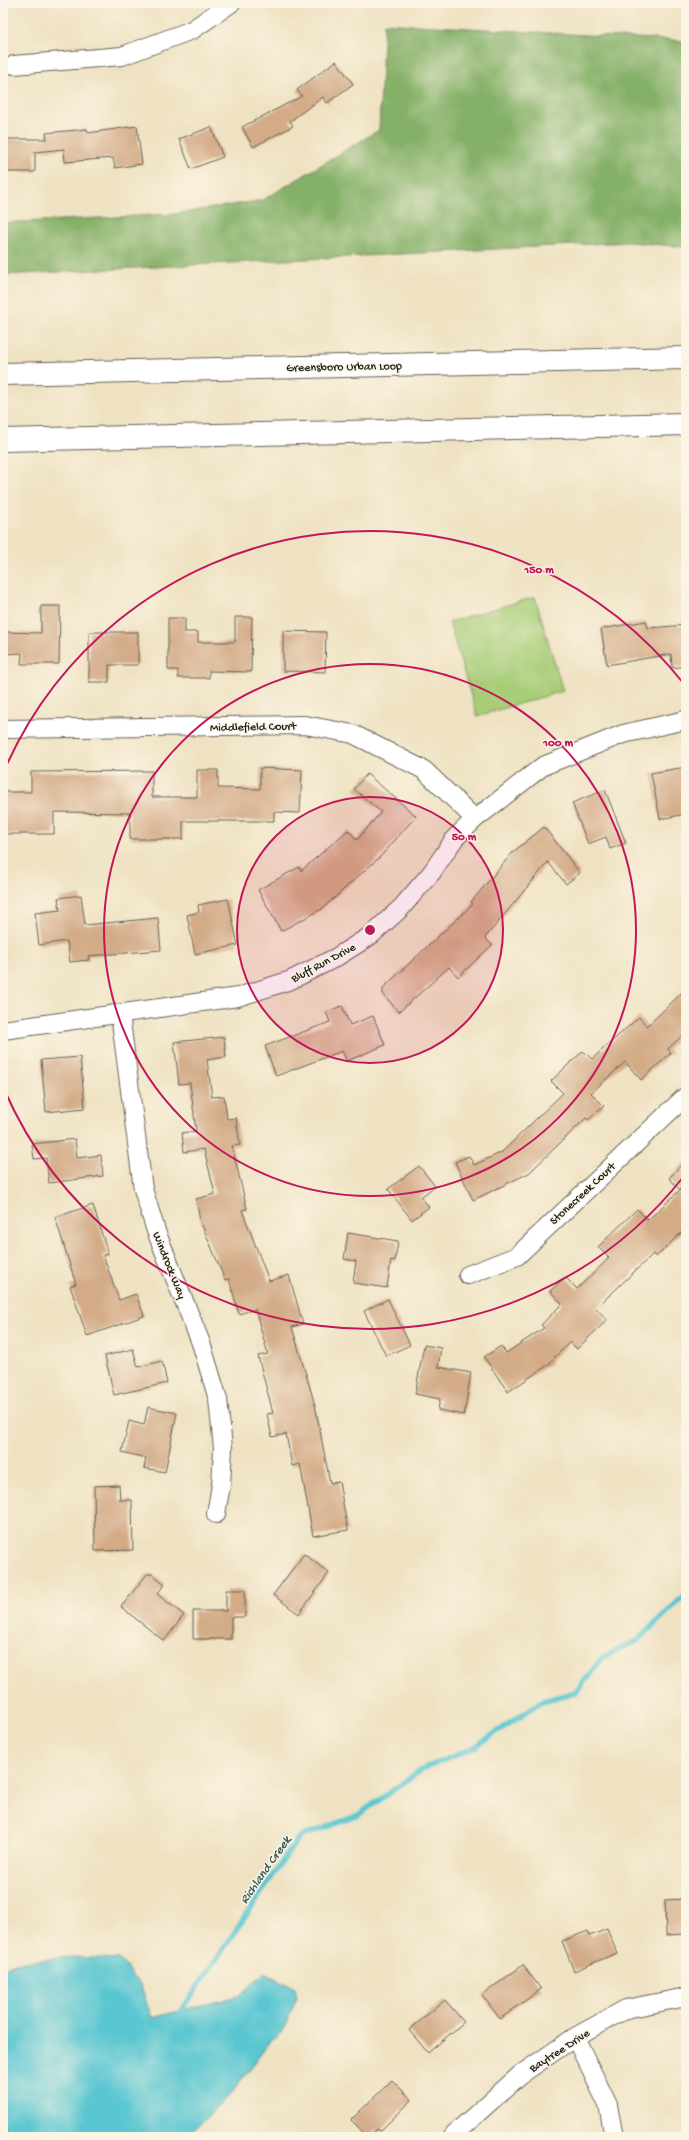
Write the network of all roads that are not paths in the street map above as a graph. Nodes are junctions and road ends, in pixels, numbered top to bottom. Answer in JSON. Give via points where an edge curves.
{"nodes":[{"id":1,"x":231,"y":3,"type":"edge"},
{"id":2,"x":14,"y":65,"type":"dead end"},
{"id":3,"x":686,"y":358,"type":"edge"},
{"id":4,"x":3,"y":374,"type":"edge"},
{"id":5,"x":686,"y":424,"type":"edge"},
{"id":6,"x":3,"y":440,"type":"edge"},
{"id":7,"x":686,"y":720,"type":"edge"},
{"id":8,"x":3,"y":729,"type":"edge"},
{"id":9,"x":475,"y":819,"type":"junction"},
{"id":10,"x":120,"y":1014,"type":"junction"},
{"id":11,"x":3,"y":1030,"type":"edge"},
{"id":12,"x":686,"y":1096,"type":"edge"},
{"id":13,"x":468,"y":1275,"type":"dead end"},
{"id":14,"x":216,"y":1514,"type":"dead end"},
{"id":15,"x":686,"y":1997,"type":"edge"},
{"id":16,"x":575,"y":2037,"type":"junction"},
{"id":17,"x":451,"y":2137,"type":"edge"},
{"id":18,"x":614,"y":2137,"type":"edge"}],
"edges":[{"from":1,"to":2,"type":"street","via":[[192,30],[122,56]]},
{"from":3,"to":4,"type":"highway","name":"Greensboro Urban Loop"},
{"from":5,"to":6,"type":"highway"},
{"from":7,"to":9,"type":"street","name":"Bluff Run Drive","via":[[624,734],[544,766]]},
{"from":8,"to":9,"type":"street","name":"Middlefield Court","via":[[306,725],[353,734],[424,770]]},
{"from":9,"to":10,"type":"street","name":"Bluff Run Drive","via":[[455,838],[432,872],[401,908],[370,936],[335,958],[291,980],[238,997]]},
{"from":10,"to":11,"type":"street","name":"Bluff Run Drive"},
{"from":10,"to":14,"type":"street","name":"Windrock Way","via":[[143,1189],[156,1231],[201,1343],[218,1400],[223,1448]]},
{"from":12,"to":13,"type":"street","name":"Stonecreek Court","via":[[516,1256]]},
{"from":15,"to":16,"type":"street","name":"Baytree Drive","via":[[626,2009]]},
{"from":16,"to":17,"type":"street","name":"Baytree Drive","via":[[520,2075]]},
{"from":16,"to":18,"type":"street","via":[[608,2105]]}]}
